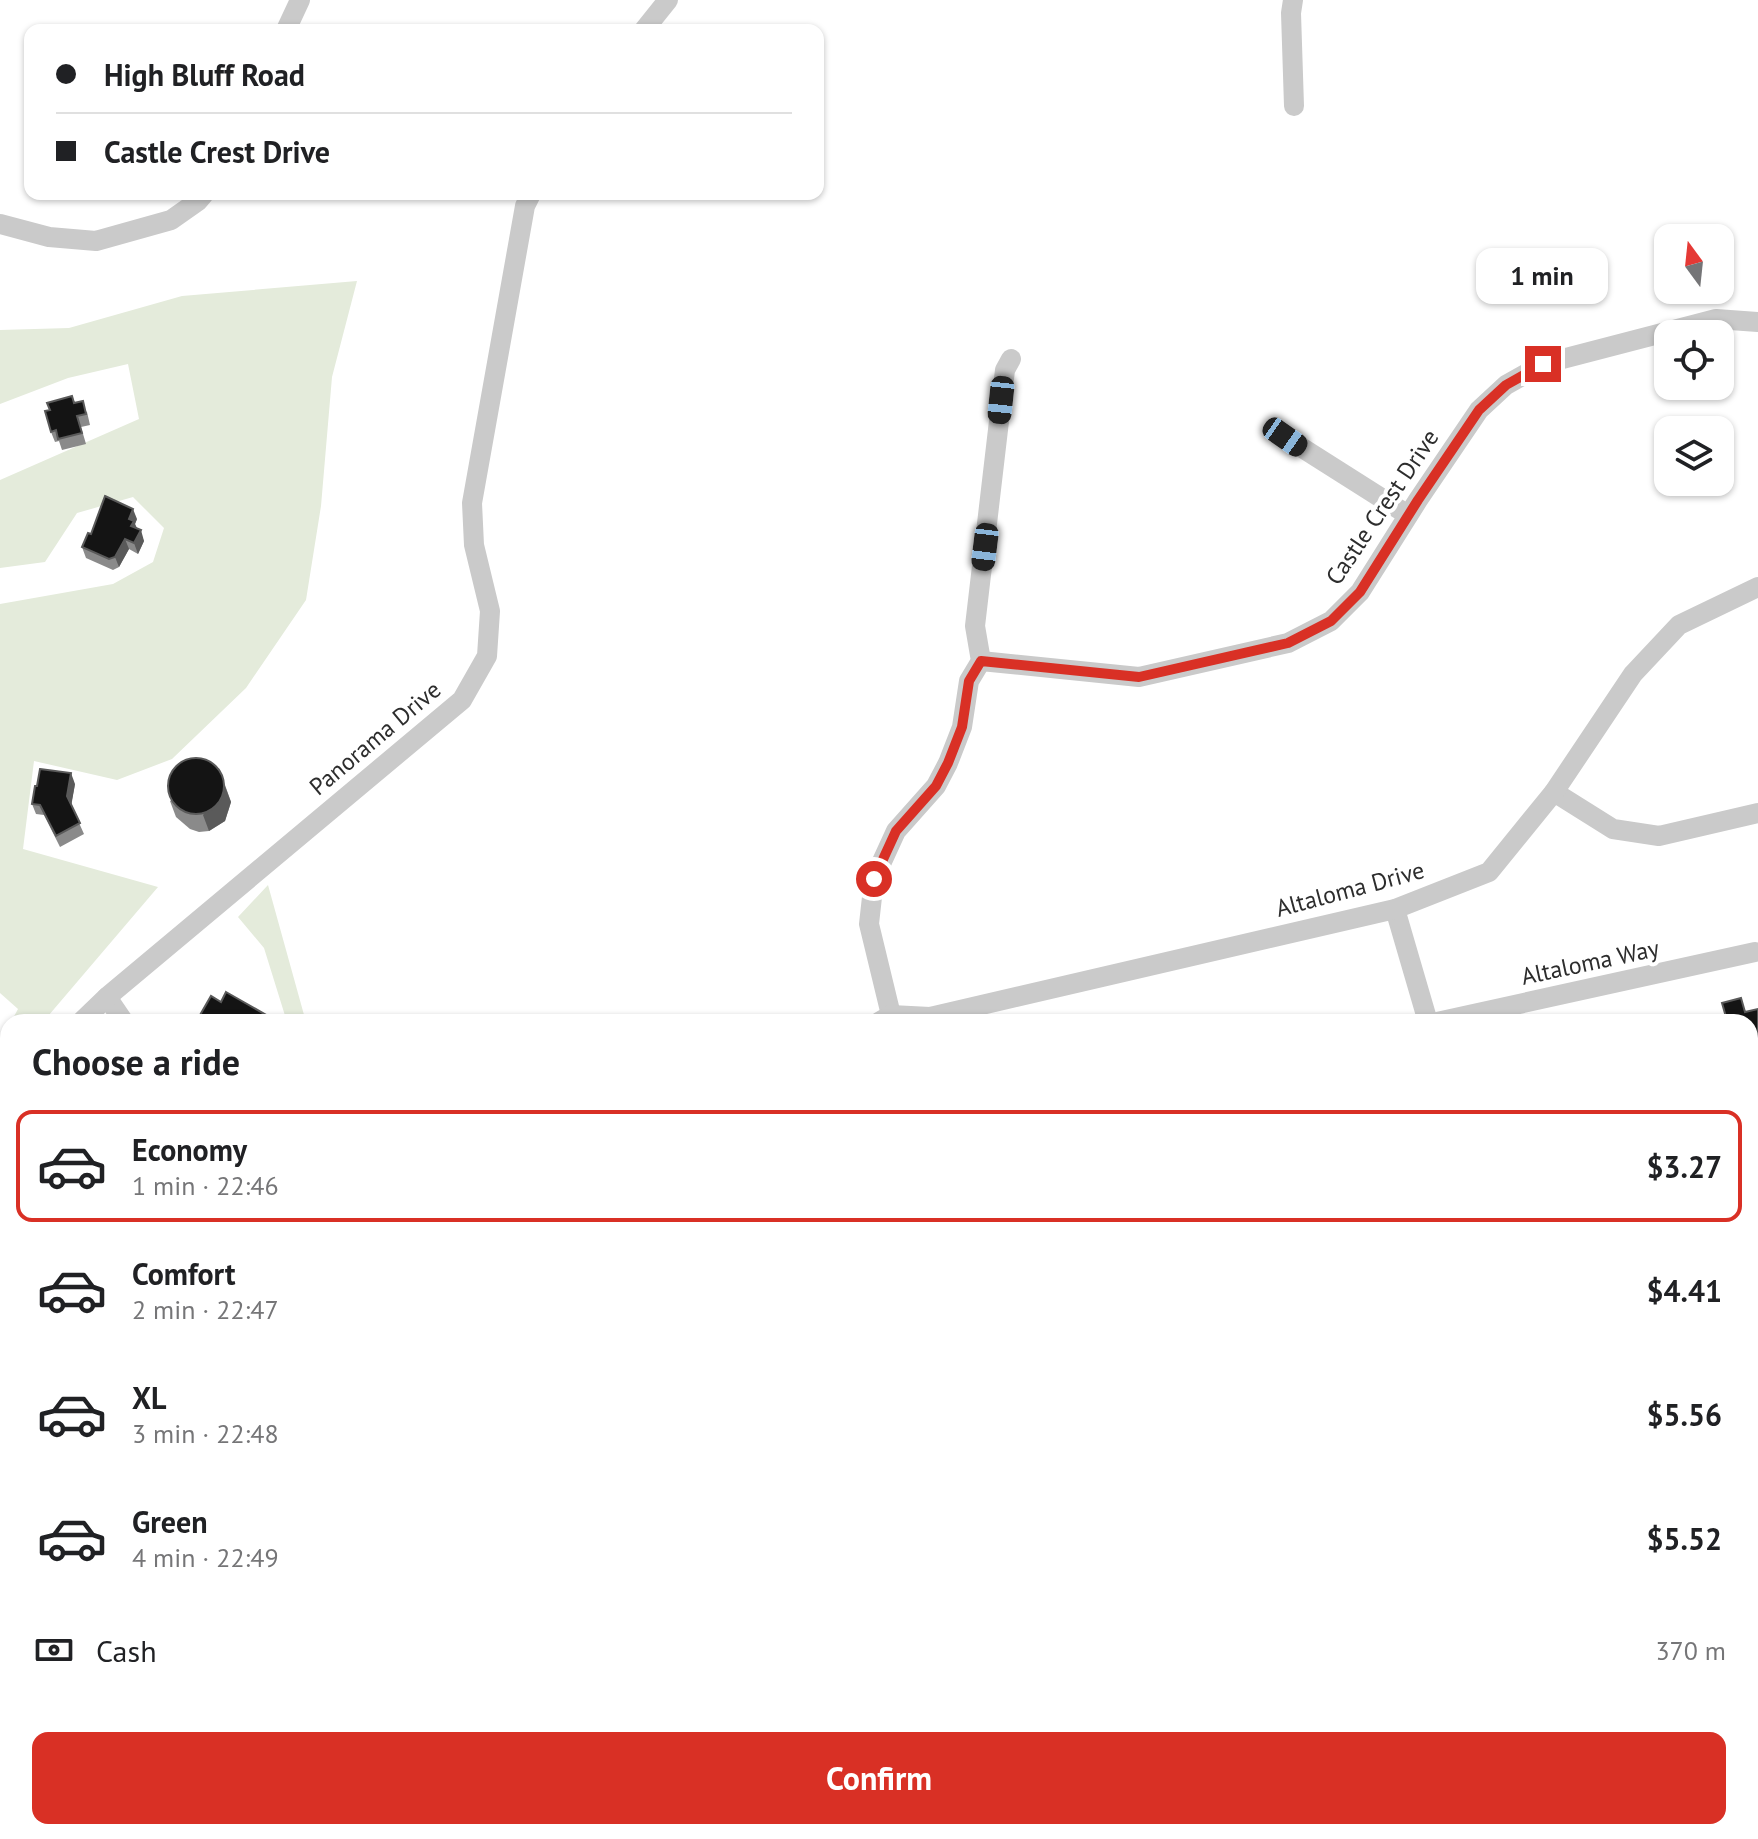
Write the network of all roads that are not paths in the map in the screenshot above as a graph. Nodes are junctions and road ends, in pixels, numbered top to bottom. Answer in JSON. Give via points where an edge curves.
{"nodes":[{"id":1,"x":300,"y":0,"type":"edge"},
{"id":2,"x":668,"y":0,"type":"edge"},
{"id":3,"x":1293,"y":0,"type":"edge"},
{"id":4,"x":289,"y":24,"type":"edge"},
{"id":5,"x":649,"y":24,"type":"edge"},
{"id":6,"x":1294,"y":106,"type":"dead end"},
{"id":7,"x":199,"y":200,"type":"edge"},
{"id":8,"x":528,"y":200,"type":"edge"},
{"id":9,"x":0,"y":224,"type":"edge"},
{"id":10,"x":1758,"y":322,"type":"edge"},
{"id":11,"x":1011,"y":359,"type":"dead end"},
{"id":12,"x":1285,"y":437,"type":"dead end"},
{"id":13,"x":1408,"y":515,"type":"junction"},
{"id":14,"x":1758,"y":587,"type":"edge"},
{"id":15,"x":981,"y":661,"type":"junction"},
{"id":16,"x":1554,"y":792,"type":"junction"},
{"id":17,"x":1758,"y":813,"type":"edge"},
{"id":18,"x":1395,"y":909,"type":"junction"},
{"id":19,"x":1755,"y":952,"type":"dead end"},
{"id":20,"x":107,"y":997,"type":"junction"},
{"id":21,"x":89,"y":1014,"type":"edge"},
{"id":22,"x":119,"y":1014,"type":"edge"},
{"id":23,"x":884,"y":1014,"type":"edge"},
{"id":24,"x":943,"y":1014,"type":"edge"},
{"id":25,"x":1426,"y":1014,"type":"edge"},
{"id":26,"x":1473,"y":1014,"type":"edge"}],
"edges":[{"from":1,"to":4,"type":"street"},
{"from":2,"to":5,"type":"street"},
{"from":3,"to":6,"type":"street"},
{"from":7,"to":9,"type":"street","via":[[171,220],[96,241],[49,237]]},
{"from":8,"to":20,"type":"street","name":"Panorama Drive","via":[[472,503],[474,545],[490,611],[487,656],[462,700]]},
{"from":10,"to":13,"type":"street","name":"Castle Crest Drive","via":[[1716,319],[1543,364],[1506,385],[1479,410]]},
{"from":11,"to":15,"type":"street","via":[[1005,370],[975,626]]},
{"from":12,"to":13,"type":"street"},
{"from":13,"to":15,"type":"street","name":"Castle Crest Drive","via":[[1360,592],[1331,621],[1288,643],[1139,677]]},
{"from":14,"to":16,"type":"street","name":"Altaloma Drive","via":[[1679,625],[1633,674]]},
{"from":15,"to":23,"type":"street","via":[[969,681],[962,727],[948,763],[936,786],[896,831],[874,879],[869,924]]},
{"from":16,"to":17,"type":"street","via":[[1613,829],[1659,836]]},
{"from":16,"to":18,"type":"street","name":"Altaloma Drive","via":[[1489,872]]},
{"from":18,"to":24,"type":"street","name":"Altaloma Drive"},
{"from":18,"to":25,"type":"street"},
{"from":19,"to":26,"type":"street","name":"Altaloma Way"},
{"from":20,"to":21,"type":"street","name":"Panorama Drive"},
{"from":20,"to":22,"type":"street"}]}
